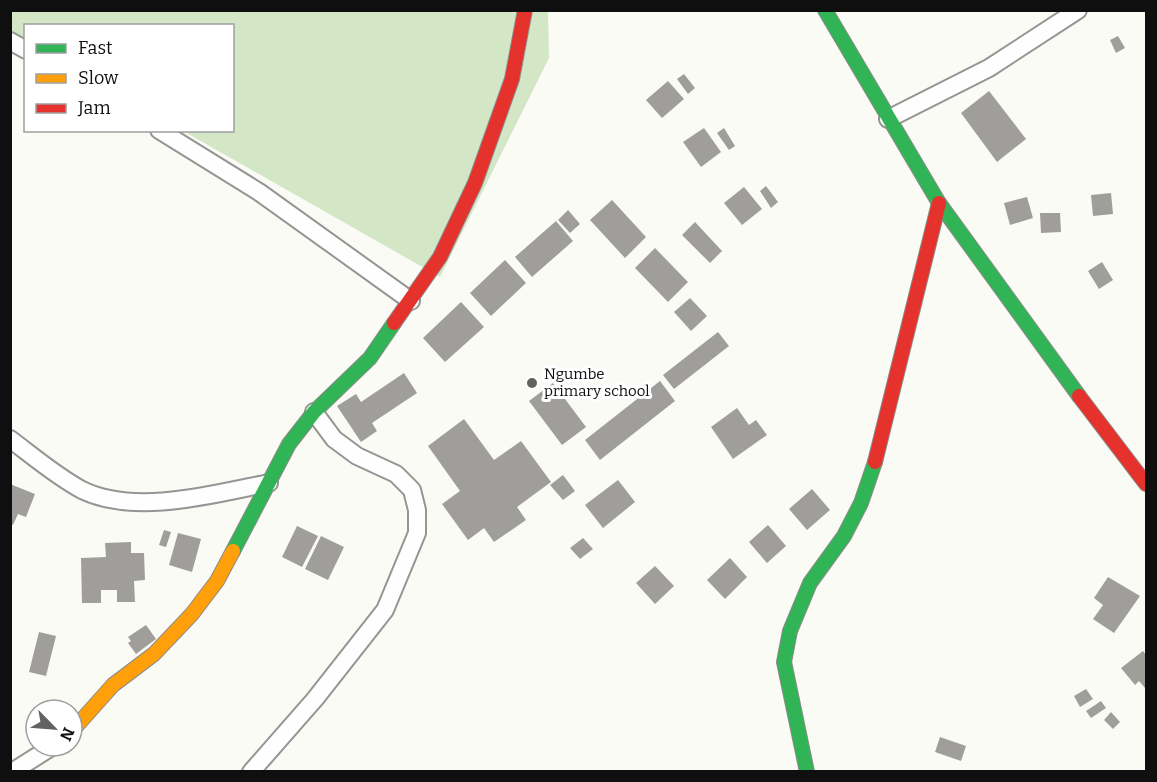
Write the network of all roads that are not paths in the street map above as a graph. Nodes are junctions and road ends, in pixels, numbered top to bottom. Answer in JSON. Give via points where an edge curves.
{"nodes":[{"id":1,"x":525,"y":10,"type":"edge"},
{"id":2,"x":825,"y":10,"type":"edge"},
{"id":3,"x":1078,"y":10,"type":"edge"},
{"id":4,"x":10,"y":41,"type":"edge"},
{"id":5,"x":24,"y":49,"type":"edge"},
{"id":6,"x":888,"y":119,"type":"junction"},
{"id":7,"x":162,"y":132,"type":"edge"},
{"id":8,"x":939,"y":203,"type":"junction"},
{"id":9,"x":411,"y":301,"type":"junction"},
{"id":10,"x":314,"y":412,"type":"junction"},
{"id":11,"x":10,"y":439,"type":"edge"},
{"id":12,"x":269,"y":483,"type":"junction"},
{"id":13,"x":1146,"y":484,"type":"edge"},
{"id":14,"x":84,"y":718,"type":"edge"},
{"id":15,"x":33,"y":758,"type":"edge"},
{"id":16,"x":12,"y":771,"type":"edge"},
{"id":17,"x":251,"y":771,"type":"edge"},
{"id":18,"x":807,"y":771,"type":"edge"}],
"edges":[{"from":1,"to":9,"type":"street","via":[[512,79],[475,183],[440,257]]},
{"from":2,"to":6,"type":"street"},
{"from":3,"to":6,"type":"street","via":[[989,68]]},
{"from":4,"to":5,"type":"street"},
{"from":6,"to":8,"type":"street"},
{"from":7,"to":9,"type":"street","via":[[259,192]]},
{"from":8,"to":13,"type":"street"},
{"from":8,"to":18,"type":"street","via":[[865,493],[844,536],[810,583],[790,631],[784,662]]},
{"from":9,"to":10,"type":"street","via":[[370,358]]},
{"from":10,"to":12,"type":"street","via":[[289,444]]},
{"from":10,"to":17,"type":"street","via":[[334,439],[357,456],[396,474],[412,490],[417,533],[384,610],[315,699]]},
{"from":11,"to":12,"type":"street","via":[[63,478],[107,499],[173,500]]},
{"from":12,"to":14,"type":"street","via":[[217,581],[192,614],[154,654],[113,685]]},
{"from":15,"to":16,"type":"street"}]}
